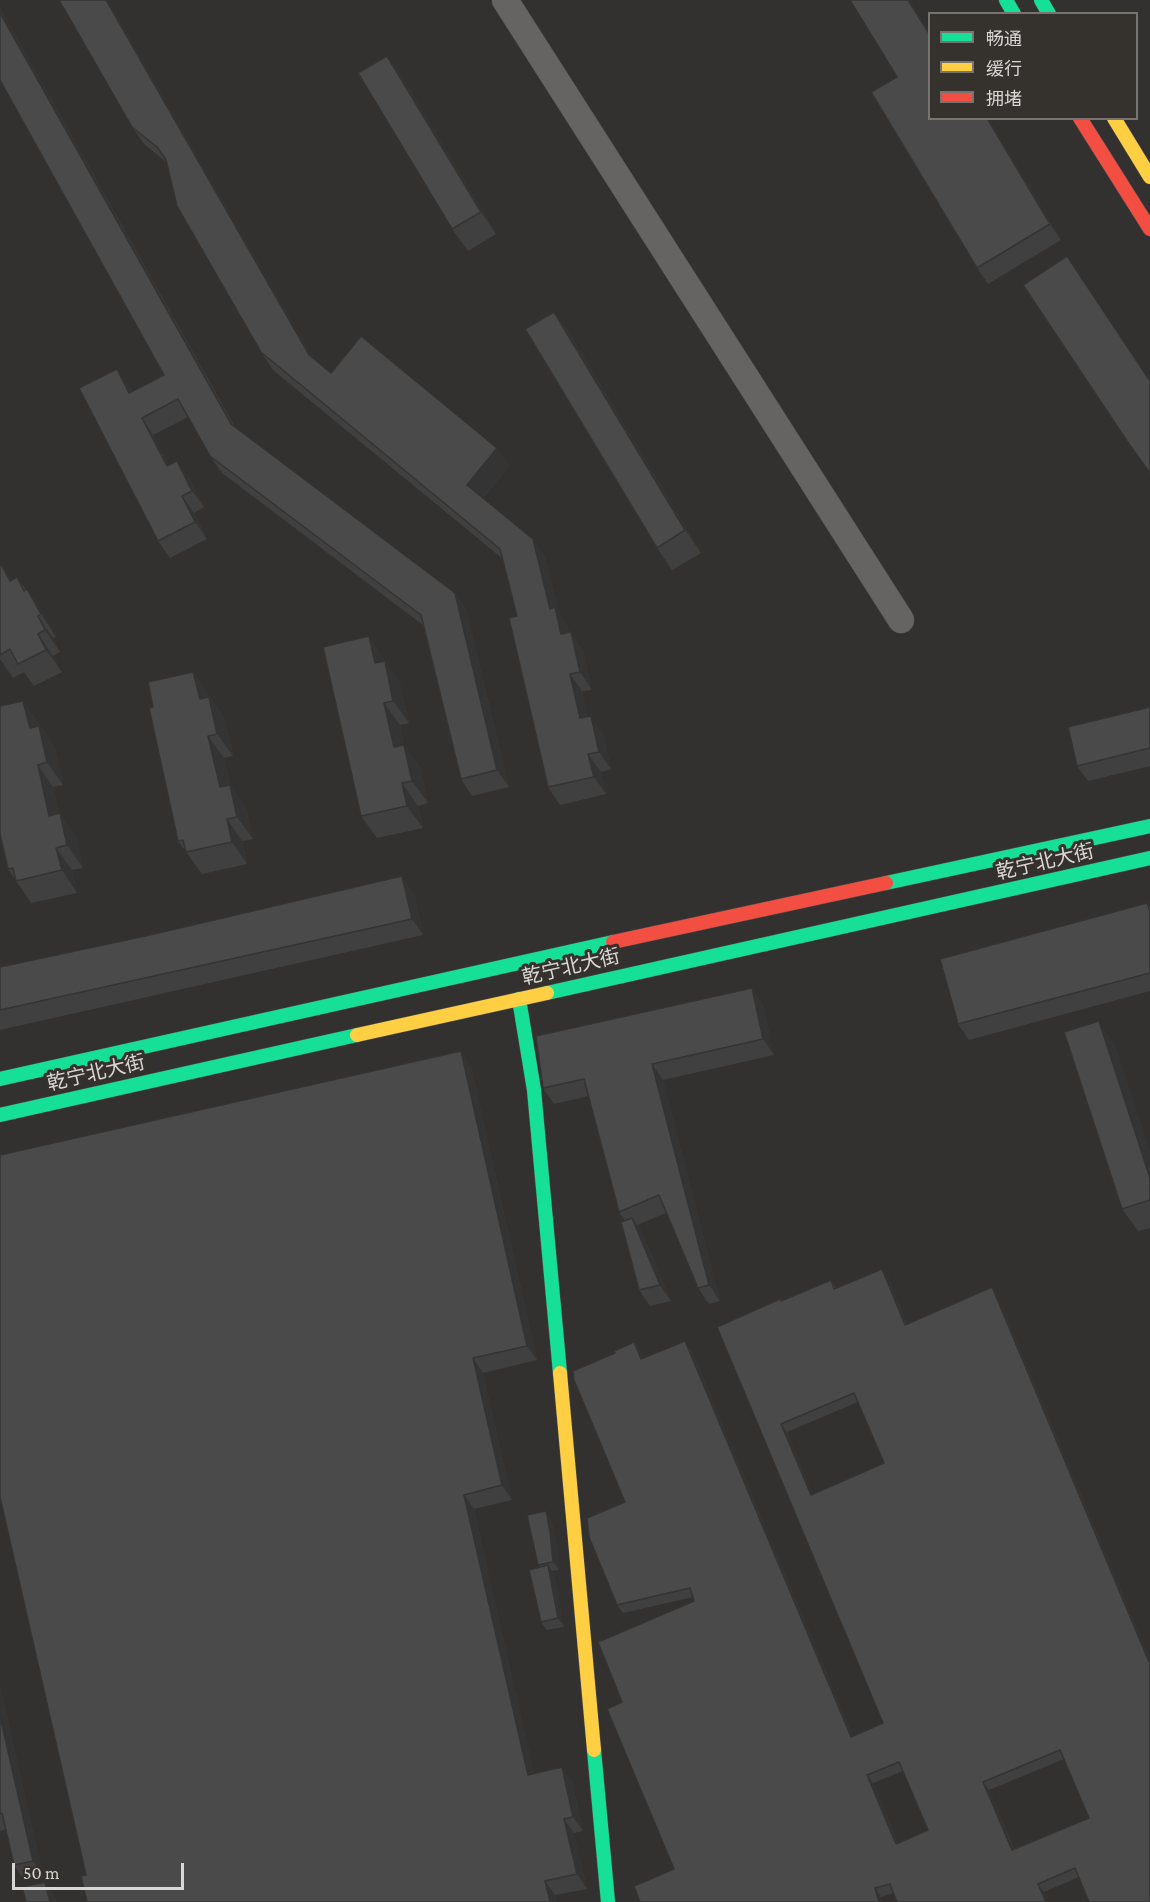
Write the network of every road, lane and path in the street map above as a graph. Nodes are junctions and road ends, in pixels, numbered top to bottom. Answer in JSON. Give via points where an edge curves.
{"nodes":[{"id":1,"x":505,"y":0,"type":"edge"},
{"id":2,"x":1081,"y":120,"type":"edge"},
{"id":3,"x":1115,"y":120,"type":"edge"},
{"id":4,"x":1150,"y":177,"type":"edge"},
{"id":5,"x":1150,"y":229,"type":"edge"},
{"id":6,"x":901,"y":620,"type":"dead end"},
{"id":7,"x":1150,"y":826,"type":"edge"},
{"id":8,"x":1150,"y":858,"type":"edge"},
{"id":9,"x":955,"y":902,"type":"junction"},
{"id":10,"x":995,"y":905,"type":"dead end"},
{"id":11,"x":519,"y":999,"type":"junction"},
{"id":12,"x":0,"y":1079,"type":"edge"},
{"id":13,"x":0,"y":1114,"type":"edge"},
{"id":14,"x":608,"y":1902,"type":"edge"}],
"edges":[{"from":1,"to":6,"type":"street"},
{"from":2,"to":5,"type":"main road"},
{"from":3,"to":4,"type":"main road"},
{"from":7,"to":12,"type":"main road","name":"乾宁北大街"},
{"from":8,"to":9,"type":"main road","name":"乾宁北大街"},
{"from":9,"to":10,"type":"main road"},
{"from":9,"to":11,"type":"main road","name":"乾宁北大街"},
{"from":11,"to":13,"type":"main road","name":"乾宁北大街"},
{"from":11,"to":14,"type":"main road","via":[[534,1090]]}]}
